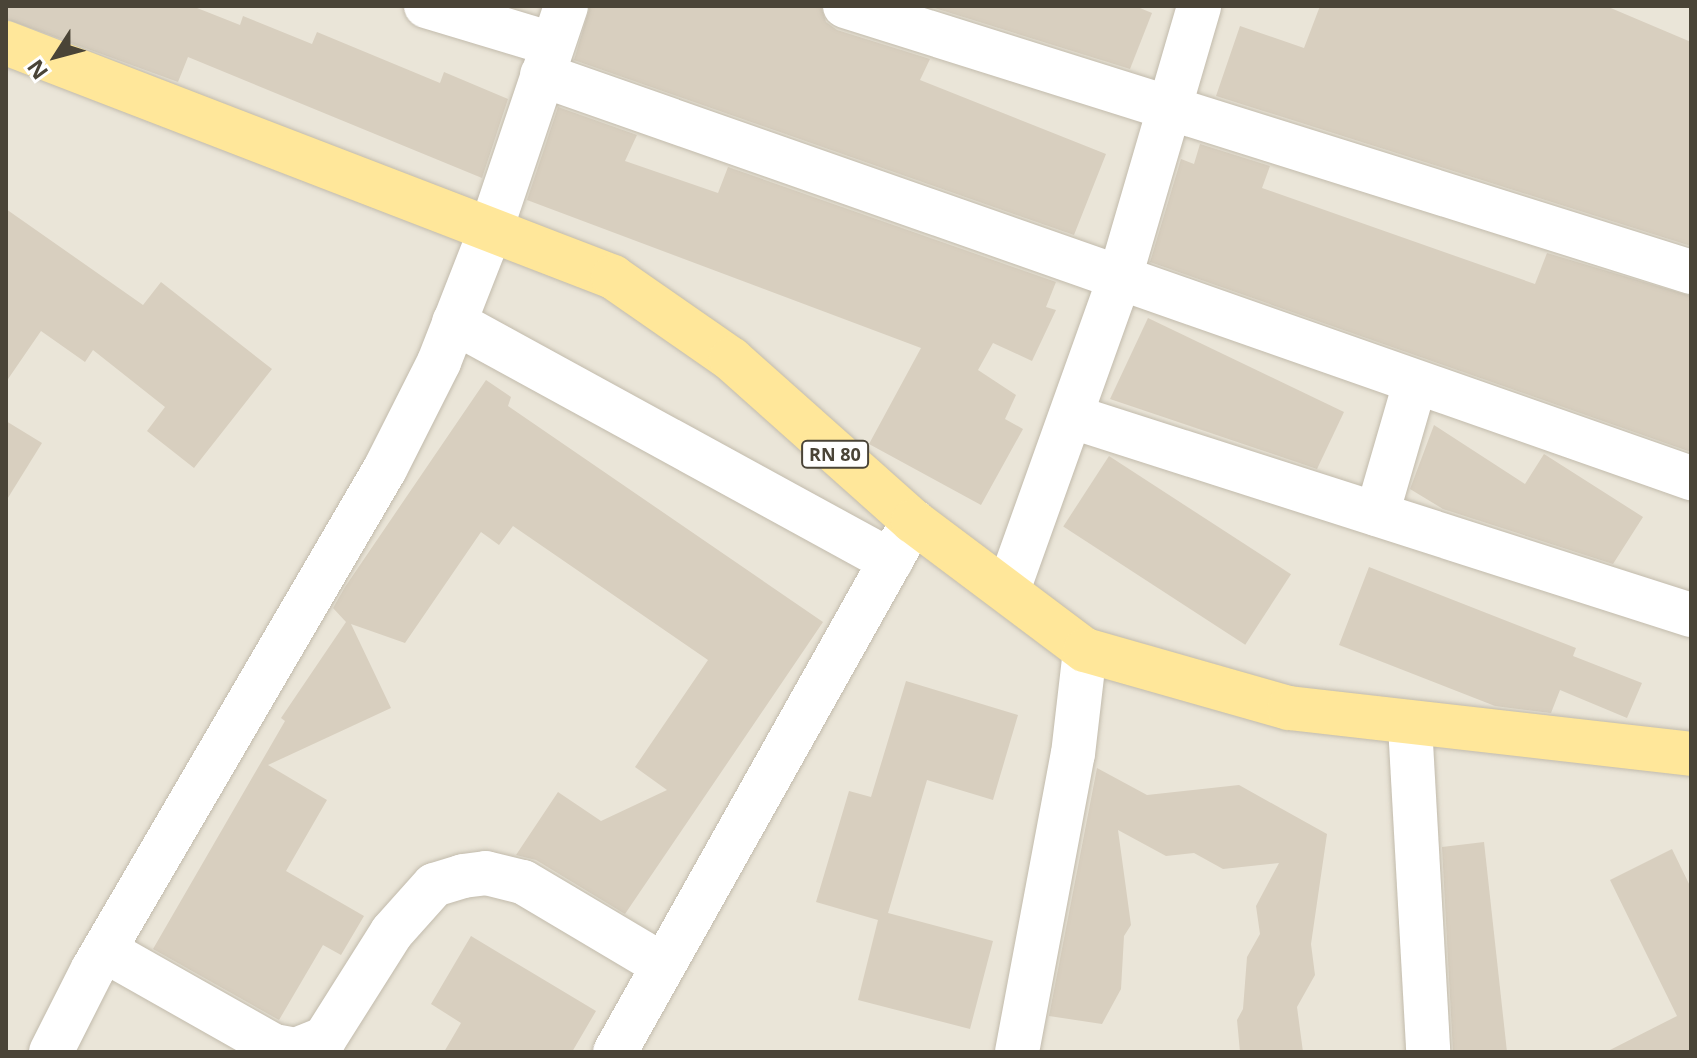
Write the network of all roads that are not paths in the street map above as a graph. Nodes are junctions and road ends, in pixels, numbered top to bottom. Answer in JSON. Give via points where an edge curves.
{"nodes":[{"id":1,"x":426,"y":6,"type":"edge"},
{"id":2,"x":845,"y":6,"type":"edge"},
{"id":3,"x":1199,"y":6,"type":"edge"},
{"id":4,"x":553,"y":42,"type":"edge"},
{"id":5,"x":6,"y":43,"type":"edge"},
{"id":6,"x":1169,"y":111,"type":"junction"},
{"id":7,"x":490,"y":232,"type":"junction"},
{"id":8,"x":1691,"y":272,"type":"edge"},
{"id":9,"x":1120,"y":277,"type":"junction"},
{"id":10,"x":454,"y":322,"type":"junction"},
{"id":11,"x":1415,"y":383,"type":"junction"},
{"id":12,"x":1073,"y":417,"type":"junction"},
{"id":13,"x":1691,"y":478,"type":"edge"},
{"id":14,"x":1377,"y":514,"type":"junction"},
{"id":15,"x":913,"y":521,"type":"junction"},
{"id":16,"x":891,"y":561,"type":"junction"},
{"id":17,"x":1008,"y":590,"type":"junction"},
{"id":18,"x":1691,"y":615,"type":"edge"},
{"id":19,"x":1085,"y":650,"type":"junction"},
{"id":20,"x":1410,"y":725,"type":"junction"},
{"id":21,"x":1691,"y":754,"type":"edge"},
{"id":22,"x":104,"y":950,"type":"junction"},
{"id":23,"x":663,"y":965,"type":"junction"},
{"id":24,"x":51,"y":1052,"type":"edge"},
{"id":25,"x":615,"y":1052,"type":"edge"},
{"id":26,"x":1017,"y":1052,"type":"edge"},
{"id":27,"x":1428,"y":1052,"type":"edge"}],
"edges":[{"from":1,"to":4,"type":"street"},
{"from":2,"to":6,"type":"street"},
{"from":3,"to":6,"type":"street"},
{"from":4,"to":7,"type":"street"},
{"from":4,"to":9,"type":"street"},
{"from":5,"to":7,"type":"main road","number":"RN 80","via":[[436,205]]},
{"from":6,"to":8,"type":"street"},
{"from":6,"to":9,"type":"street"},
{"from":7,"to":10,"type":"street"},
{"from":7,"to":15,"type":"main road","number":"RN 80","via":[[626,286],[731,359]]},
{"from":9,"to":11,"type":"street"},
{"from":9,"to":12,"type":"street"},
{"from":10,"to":16,"type":"street"},
{"from":10,"to":22,"type":"street","via":[[385,469]]},
{"from":11,"to":13,"type":"street"},
{"from":11,"to":14,"type":"street"},
{"from":12,"to":14,"type":"street"},
{"from":12,"to":17,"type":"street"},
{"from":14,"to":18,"type":"street"},
{"from":15,"to":16,"type":"street"},
{"from":15,"to":17,"type":"main road","number":"RN 80"},
{"from":16,"to":23,"type":"street"},
{"from":17,"to":19,"type":"main road","number":"RN 80"},
{"from":19,"to":20,"type":"main road","number":"RN 80","via":[[1289,708]]},
{"from":19,"to":26,"type":"street","via":[[1073,754]]},
{"from":20,"to":21,"type":"main road","number":"RN 80"},
{"from":20,"to":27,"type":"street"},
{"from":22,"to":23,"type":"street","via":[[274,1046],[296,1050],[325,1038],[392,932],[434,885],[463,876],[486,873],[523,882]]},
{"from":22,"to":24,"type":"street"},
{"from":23,"to":25,"type":"street"}]}
